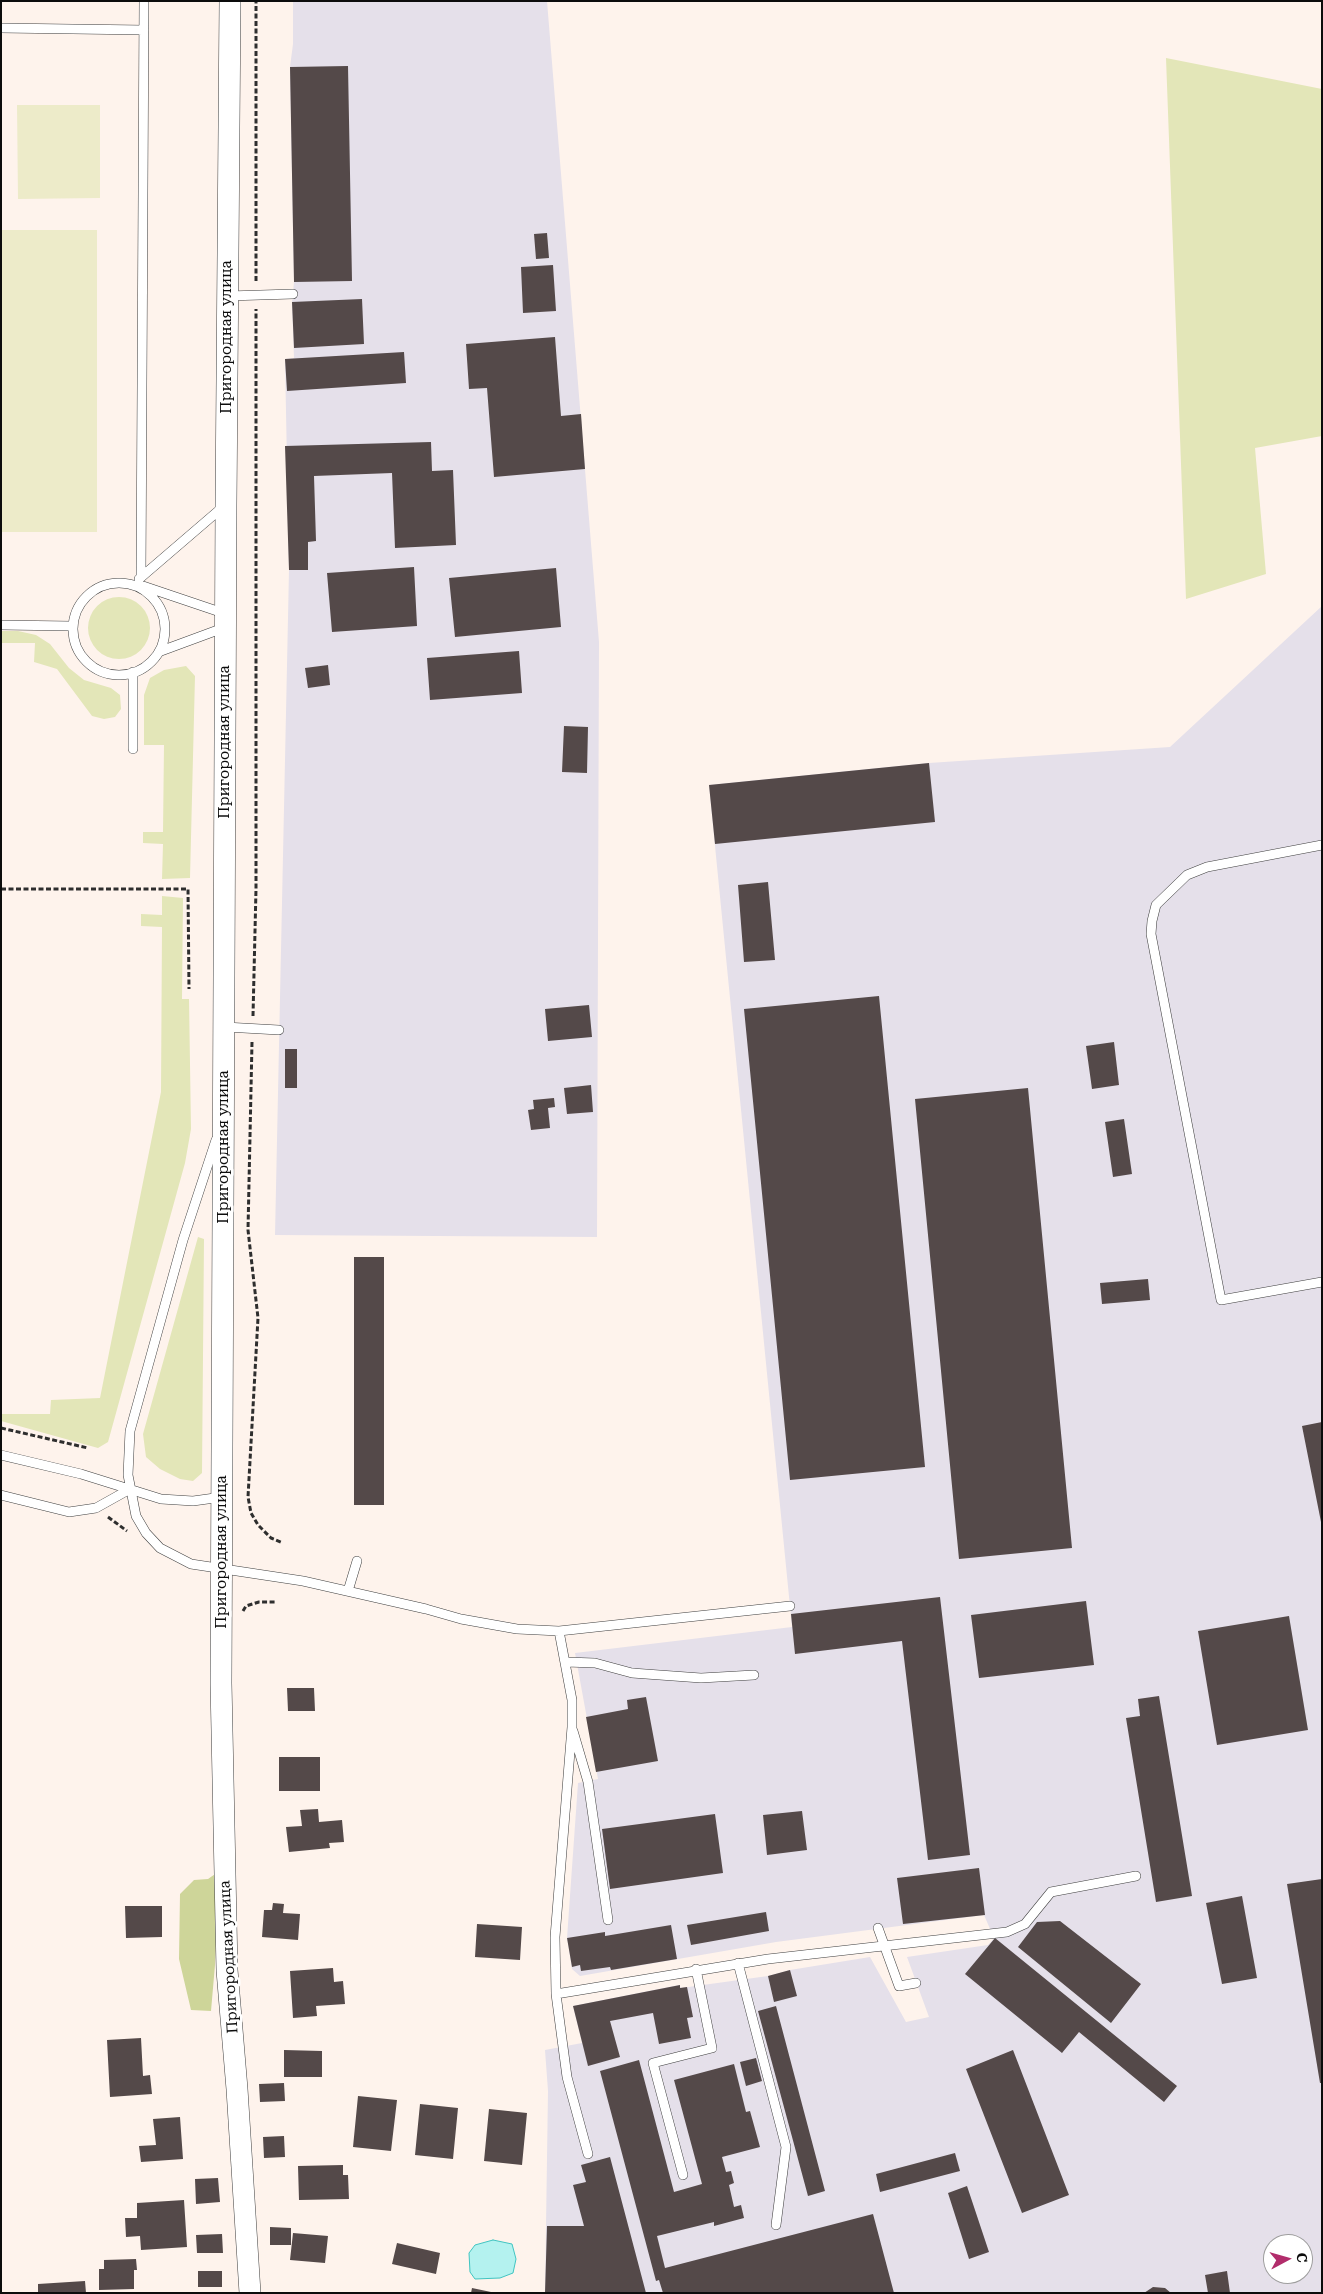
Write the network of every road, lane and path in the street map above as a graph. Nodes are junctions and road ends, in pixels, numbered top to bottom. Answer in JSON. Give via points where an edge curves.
{"nodes":[{"id":1,"x":144,"y":1,"type":"edge"},
{"id":2,"x":230,"y":1,"type":"edge"},
{"id":3,"x":256,"y":1,"type":"edge"},
{"id":4,"x":1,"y":28,"type":"edge"},
{"id":5,"x":144,"y":30,"type":"junction"},
{"id":6,"x":256,"y":290,"type":"dead end"},
{"id":7,"x":292,"y":294,"type":"dead end"},
{"id":8,"x":228,"y":296,"type":"junction"},
{"id":9,"x":256,"y":300,"type":"dead end"},
{"id":10,"x":226,"y":505,"type":"junction"},
{"id":11,"x":142,"y":576,"type":"junction"},
{"id":12,"x":133,"y":583,"type":"junction"},
{"id":13,"x":226,"y":620,"type":"junction"},
{"id":14,"x":1,"y":625,"type":"edge"},
{"id":15,"x":71,"y":626,"type":"junction"},
{"id":16,"x":161,"y":651,"type":"junction"},
{"id":17,"x":133,"y":672,"type":"junction"},
{"id":18,"x":132,"y":749,"type":"dead end"},
{"id":19,"x":1322,"y":845,"type":"edge"},
{"id":20,"x":1,"y":889,"type":"edge"},
{"id":21,"x":189,"y":989,"type":"dead end"},
{"id":22,"x":225,"y":1027,"type":"junction"},
{"id":23,"x":253,"y":1029,"type":"junction"},
{"id":24,"x":279,"y":1030,"type":"dead end"},
{"id":25,"x":224,"y":1116,"type":"junction"},
{"id":26,"x":1322,"y":1282,"type":"edge"},
{"id":27,"x":1,"y":1428,"type":"edge"},
{"id":28,"x":88,"y":1448,"type":"dead end"},
{"id":29,"x":1,"y":1455,"type":"edge"},
{"id":30,"x":130,"y":1489,"type":"junction"},
{"id":31,"x":1,"y":1495,"type":"edge"},
{"id":32,"x":223,"y":1497,"type":"junction"},
{"id":33,"x":283,"y":1543,"type":"dead end"},
{"id":34,"x":357,"y":1561,"type":"dead end"},
{"id":35,"x":223,"y":1570,"type":"junction"},
{"id":36,"x":348,"y":1591,"type":"junction"},
{"id":37,"x":275,"y":1602,"type":"dead end"},
{"id":38,"x":790,"y":1606,"type":"dead end"},
{"id":39,"x":240,"y":1617,"type":"dead end"},
{"id":40,"x":559,"y":1631,"type":"junction"},
{"id":41,"x":566,"y":1662,"type":"junction"},
{"id":42,"x":754,"y":1675,"type":"dead end"},
{"id":43,"x":572,"y":1727,"type":"junction"},
{"id":44,"x":1136,"y":1876,"type":"dead end"},
{"id":45,"x":608,"y":1920,"type":"dead end"},
{"id":46,"x":878,"y":1928,"type":"dead end"},
{"id":47,"x":884,"y":1945,"type":"junction"},
{"id":48,"x":738,"y":1963,"type":"junction"},
{"id":49,"x":696,"y":1970,"type":"junction"},
{"id":50,"x":916,"y":1983,"type":"dead end"},
{"id":51,"x":556,"y":1994,"type":"junction"},
{"id":52,"x":588,"y":2154,"type":"dead end"},
{"id":53,"x":683,"y":2175,"type":"dead end"},
{"id":54,"x":776,"y":2225,"type":"dead end"},
{"id":55,"x":250,"y":2293,"type":"edge"}],
"edges":[{"from":1,"to":5,"type":"lane"},
{"from":2,"to":8,"type":"street","name":"Пригородная улица"},
{"from":3,"to":6,"type":"path"},
{"from":4,"to":5,"type":"lane"},
{"from":5,"to":11,"type":"lane"},
{"from":7,"to":8,"type":"lane"},
{"from":8,"to":10,"type":"street","name":"Пригородная улица"},
{"from":9,"to":23,"type":"path"},
{"from":10,"to":11,"type":"lane"},
{"from":10,"to":13,"type":"street","name":"Пригородная улица"},
{"from":11,"to":12,"type":"lane"},
{"from":12,"to":13,"type":"lane"},
{"from":12,"to":15,"type":"lane","via":[[105,583],[81,599]]},
{"from":12,"to":16,"type":"lane","via":[[157,600],[166,627]]},
{"from":13,"to":16,"type":"lane"},
{"from":13,"to":22,"type":"street","name":"Пригородная улица"},
{"from":14,"to":15,"type":"lane"},
{"from":15,"to":17,"type":"lane","via":[[77,651],[95,670],[120,676]]},
{"from":16,"to":17,"type":"lane","via":[[144,669]]},
{"from":17,"to":18,"type":"lane"},
{"from":19,"to":26,"type":"lane","via":[[1207,867],[1187,875],[1156,905],[1151,934],[1221,1300]]},
{"from":20,"to":21,"type":"path","via":[[188,889]]},
{"from":22,"to":23,"type":"lane"},
{"from":22,"to":25,"type":"street","name":"Пригородная улица"},
{"from":23,"to":24,"type":"lane"},
{"from":23,"to":33,"type":"path","via":[[248,1230],[258,1318],[248,1497],[258,1525],[271,1538]]},
{"from":25,"to":30,"type":"lane","via":[[183,1240],[130,1430],[127,1452]]},
{"from":25,"to":32,"type":"street","name":"Пригородная улица"},
{"from":27,"to":28,"type":"path"},
{"from":29,"to":30,"type":"lane"},
{"from":30,"to":31,"type":"lane","via":[[96,1508],[69,1512]]},
{"from":30,"to":32,"type":"lane","via":[[161,1499],[193,1501]]},
{"from":30,"to":35,"type":"lane","via":[[136,1516],[160,1548],[191,1564]]},
{"from":32,"to":35,"type":"street","name":"Пригородная улица"},
{"from":34,"to":36,"type":"lane"},
{"from":35,"to":36,"type":"lane"},
{"from":35,"to":55,"type":"street","name":"Пригородная улица","via":[[221,1683],[228,1970]]},
{"from":36,"to":40,"type":"lane","via":[[461,1619]]},
{"from":37,"to":39,"type":"path","via":[[246,1606]]},
{"from":38,"to":40,"type":"lane"},
{"from":40,"to":41,"type":"lane"},
{"from":41,"to":42,"type":"lane","via":[[595,1663],[632,1673],[701,1678]]},
{"from":41,"to":43,"type":"lane"},
{"from":43,"to":45,"type":"lane","via":[[588,1782]]},
{"from":43,"to":51,"type":"lane","via":[[555,1937]]},
{"from":44,"to":47,"type":"lane","via":[[1051,1892],[1025,1924],[1007,1932]]},
{"from":46,"to":47,"type":"lane"},
{"from":47,"to":48,"type":"lane"},
{"from":47,"to":50,"type":"lane","via":[[899,1986]]},
{"from":48,"to":49,"type":"lane"},
{"from":48,"to":54,"type":"lane","via":[[786,2146]]},
{"from":49,"to":51,"type":"lane"},
{"from":49,"to":53,"type":"lane","via":[[712,2048],[653,2063]]},
{"from":51,"to":52,"type":"lane","via":[[567,2077]]}]}
